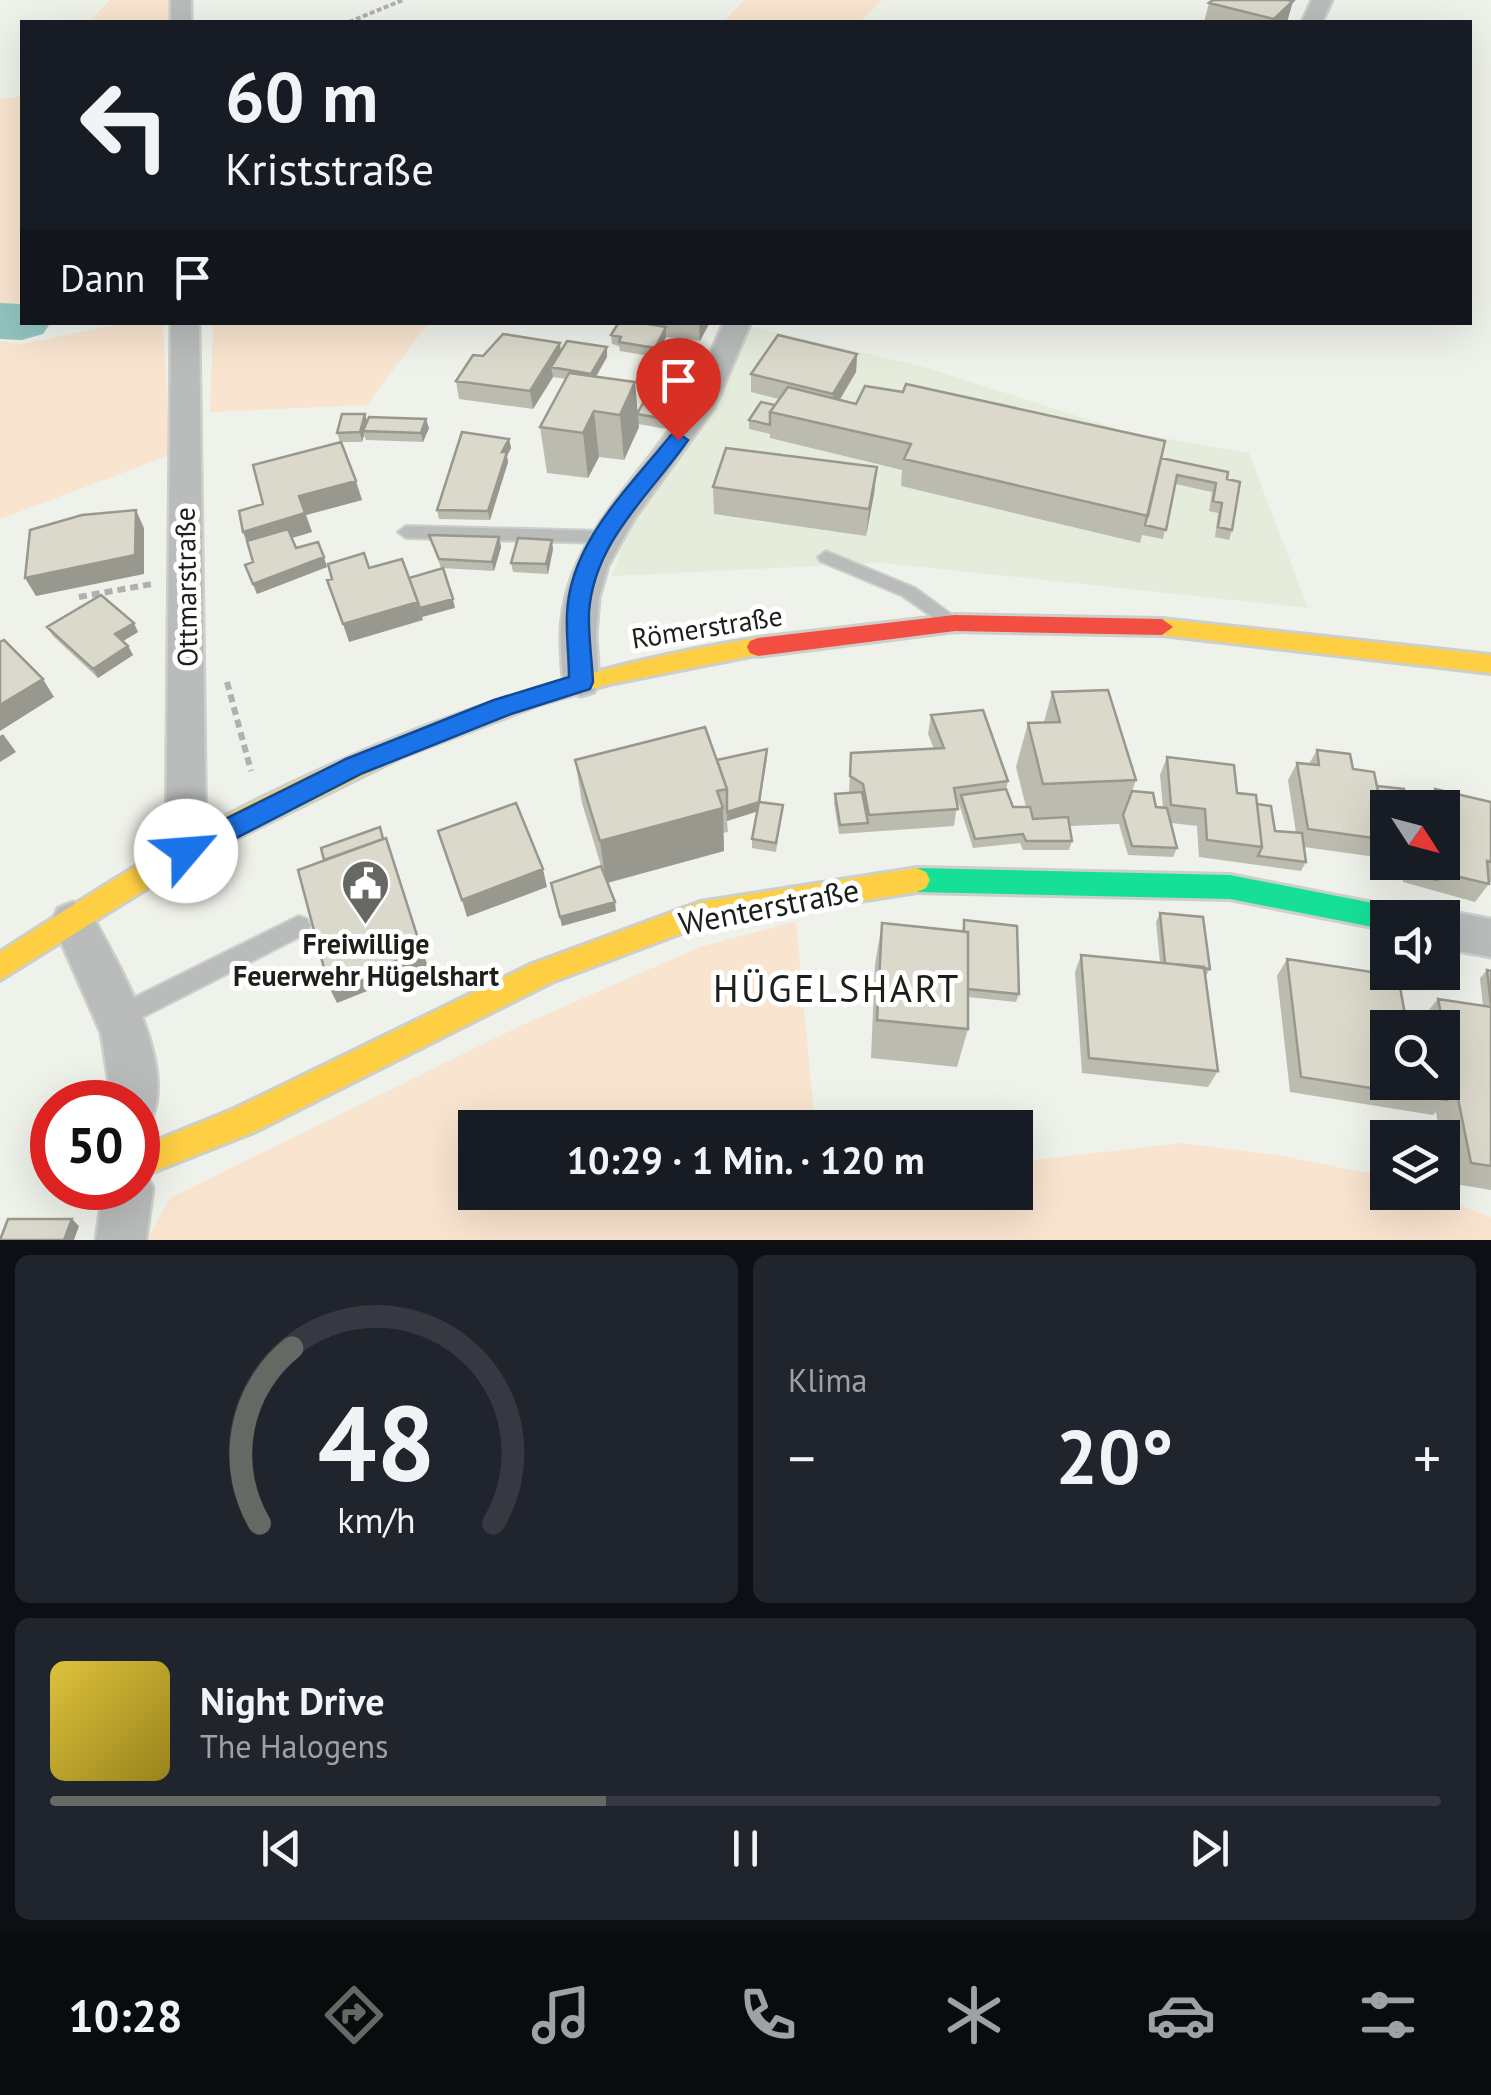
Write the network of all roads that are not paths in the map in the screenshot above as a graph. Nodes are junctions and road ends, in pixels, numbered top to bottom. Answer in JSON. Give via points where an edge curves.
{"nodes":[{"id":1,"x":185,"y":325,"type":"edge"},
{"id":2,"x":737,"y":325,"type":"edge"},
{"id":3,"x":406,"y":532,"type":"dead end"},
{"id":4,"x":602,"y":537,"type":"junction"},
{"id":5,"x":826,"y":558,"type":"dead end"},
{"id":6,"x":954,"y":623,"type":"junction"},
{"id":7,"x":1491,"y":664,"type":"edge"},
{"id":8,"x":582,"y":682,"type":"junction"},
{"id":9,"x":186,"y":851,"type":"junction"},
{"id":10,"x":1370,"y":914,"type":"edge"},
{"id":11,"x":73,"y":920,"type":"junction"},
{"id":12,"x":299,"y":926,"type":"dead end"},
{"id":13,"x":1460,"y":932,"type":"edge"},
{"id":14,"x":1491,"y":938,"type":"edge"},
{"id":15,"x":0,"y":966,"type":"edge"},
{"id":16,"x":117,"y":1018,"type":"junction"},
{"id":17,"x":135,"y":1080,"type":"edge"},
{"id":18,"x":160,"y":1155,"type":"edge"},
{"id":19,"x":125,"y":1210,"type":"edge"},
{"id":20,"x":121,"y":1240,"type":"edge"}],
"edges":[{"from":1,"to":9,"type":"street","name":"Ottmarstraße"},
{"from":2,"to":4,"type":"street","via":[[696,414]]},
{"from":3,"to":4,"type":"lane"},
{"from":4,"to":8,"type":"street","via":[[578,612]]},
{"from":5,"to":6,"type":"lane","via":[[909,592]]},
{"from":6,"to":7,"type":"main road","name":"Römerstraße","via":[[1188,628]]},
{"from":6,"to":8,"type":"main road","name":"Römerstraße","via":[[682,656]]},
{"from":8,"to":9,"type":"main road","name":"Römerstraße","via":[[354,766]]},
{"from":9,"to":11,"type":"main road","name":"Römerstraße"},
{"from":10,"to":18,"type":"main road","name":"Wenterstraße","via":[[1230,887],[914,880],[700,914],[542,972],[244,1122]]},
{"from":11,"to":15,"type":"main road","name":"Römerstraße"},
{"from":11,"to":16,"type":"street"},
{"from":12,"to":16,"type":"lane"},
{"from":13,"to":14,"type":"street"},
{"from":16,"to":17,"type":"street"},
{"from":19,"to":20,"type":"street"}]}
